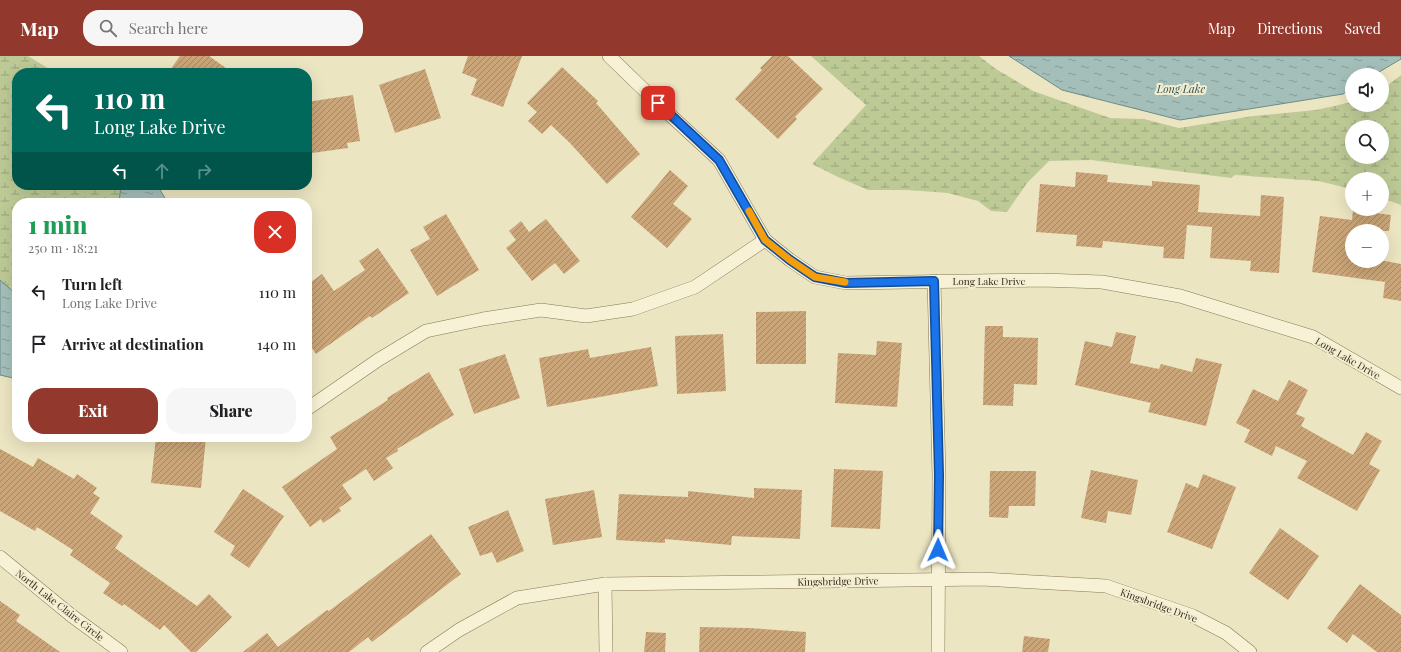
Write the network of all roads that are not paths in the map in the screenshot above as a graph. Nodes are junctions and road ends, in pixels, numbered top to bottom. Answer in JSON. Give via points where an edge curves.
{"nodes":[{"id":1,"x":609,"y":56,"type":"edge"},
{"id":2,"x":765,"y":240,"type":"junction"},
{"id":3,"x":934,"y":281,"type":"junction"},
{"id":4,"x":1401,"y":388,"type":"edge"},
{"id":5,"x":312,"y":406,"type":"edge"},
{"id":6,"x":0,"y":557,"type":"edge"},
{"id":7,"x":938,"y":580,"type":"junction"},
{"id":8,"x":605,"y":584,"type":"junction"},
{"id":9,"x":121,"y":652,"type":"edge"},
{"id":10,"x":427,"y":652,"type":"edge"},
{"id":11,"x":606,"y":652,"type":"edge"},
{"id":12,"x":938,"y":652,"type":"edge"},
{"id":13,"x":1250,"y":652,"type":"edge"}],
"edges":[{"from":1,"to":2,"type":"street","name":"Long Lake Drive","via":[[719,160]]},
{"from":2,"to":3,"type":"street","name":"Long Lake Drive","via":[[815,277],[846,283]]},
{"from":2,"to":5,"type":"street","via":[[695,287],[633,309],[586,316],[541,310],[426,331]]},
{"from":3,"to":4,"type":"street","name":"Long Lake Drive","via":[[1102,282],[1180,296],[1313,337]]},
{"from":3,"to":7,"type":"street","via":[[939,475]]},
{"from":6,"to":9,"type":"street","name":"North Lake Claire Circle"},
{"from":7,"to":8,"type":"street","name":"Kingsbridge Drive"},
{"from":7,"to":12,"type":"street"},
{"from":7,"to":13,"type":"street","name":"Kingsbridge Drive","via":[[982,579],[1106,586],[1193,616],[1226,633]]},
{"from":8,"to":10,"type":"street","name":"Kingsbridge Drive","via":[[517,598],[459,630]]},
{"from":8,"to":11,"type":"street"}]}
